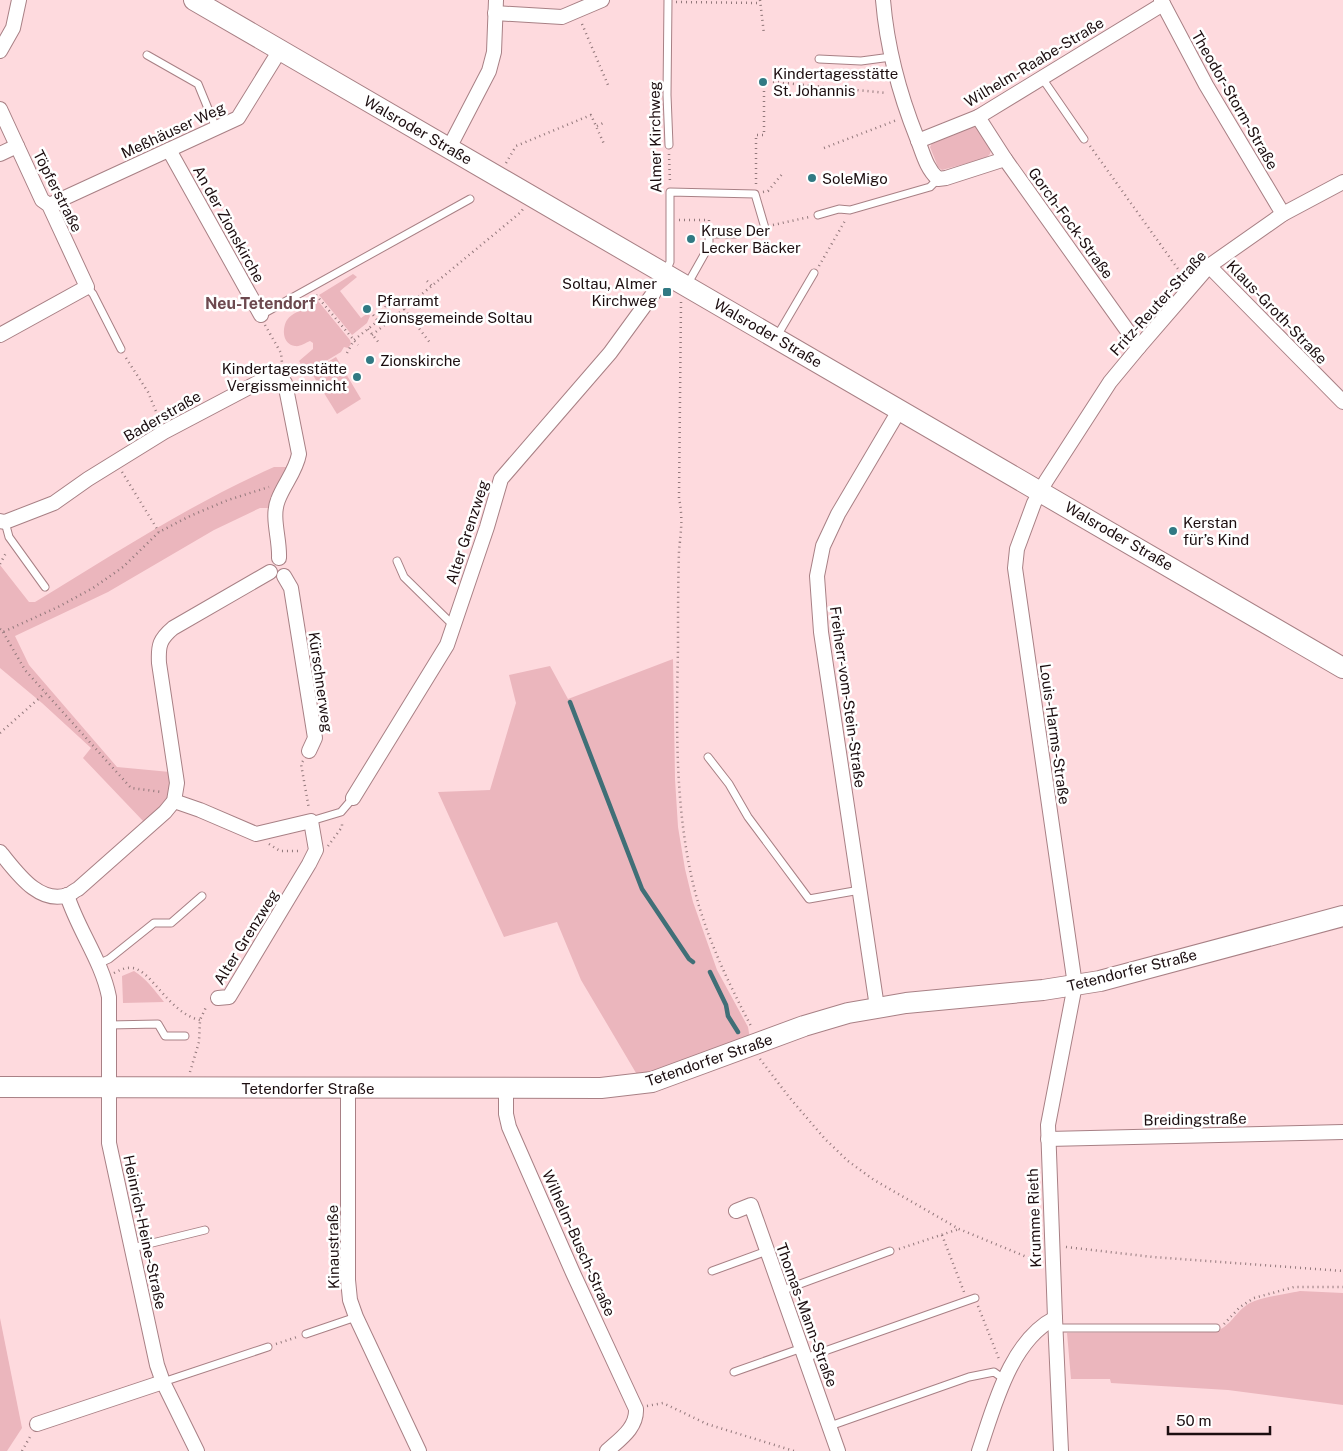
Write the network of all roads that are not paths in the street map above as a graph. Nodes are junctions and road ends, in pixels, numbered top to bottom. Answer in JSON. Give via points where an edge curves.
{"nodes":[{"id":1,"x":18,"y":0,"type":"edge"},
{"id":2,"x":194,"y":0,"type":"edge"},
{"id":3,"x":602,"y":0,"type":"edge"},
{"id":4,"x":883,"y":0,"type":"edge"},
{"id":5,"x":668,"y":1,"type":"edge"},
{"id":6,"x":1162,"y":2,"type":"edge"},
{"id":7,"x":495,"y":7,"type":"edge"},
{"id":8,"x":280,"y":50,"type":"junction"},
{"id":9,"x":0,"y":51,"type":"edge"},
{"id":10,"x":147,"y":55,"type":"dead end"},
{"id":11,"x":891,"y":57,"type":"junction"},
{"id":12,"x":819,"y":59,"type":"dead end"},
{"id":13,"x":1041,"y":78,"type":"junction"},
{"id":14,"x":0,"y":109,"type":"edge"},
{"id":15,"x":978,"y":117,"type":"junction"},
{"id":16,"x":216,"y":128,"type":"junction"},
{"id":17,"x":1084,"y":139,"type":"road end"},
{"id":18,"x":918,"y":141,"type":"junction"},
{"id":19,"x":669,"y":145,"type":"road end"},
{"id":20,"x":17,"y":146,"type":"junction"},
{"id":21,"x":449,"y":148,"type":"junction"},
{"id":22,"x":169,"y":150,"type":"junction"},
{"id":23,"x":0,"y":154,"type":"edge"},
{"id":24,"x":1005,"y":159,"type":"junction"},
{"id":25,"x":938,"y":179,"type":"junction"},
{"id":26,"x":1343,"y":182,"type":"edge"},
{"id":27,"x":470,"y":199,"type":"dead end"},
{"id":28,"x":49,"y":205,"type":"junction"},
{"id":29,"x":1283,"y":214,"type":"junction"},
{"id":30,"x":818,"y":215,"type":"road end"},
{"id":31,"x":765,"y":228,"type":"dead end"},
{"id":32,"x":735,"y":234,"type":"dead end"},
{"id":33,"x":1209,"y":266,"type":"junction"},
{"id":34,"x":665,"y":273,"type":"junction"},
{"id":35,"x":814,"y":273,"type":"road end"},
{"id":36,"x":87,"y":287,"type":"junction"},
{"id":37,"x":684,"y":292,"type":"junction"},
{"id":38,"x":261,"y":315,"type":"joint"},
{"id":39,"x":780,"y":331,"type":"dead end"},
{"id":40,"x":0,"y":335,"type":"edge"},
{"id":41,"x":1139,"y":347,"type":"junction"},
{"id":42,"x":121,"y":349,"type":"road end"},
{"id":43,"x":1343,"y":402,"type":"edge"},
{"id":44,"x":900,"y":409,"type":"junction"},
{"id":45,"x":1038,"y":497,"type":"junction"},
{"id":46,"x":3,"y":521,"type":"edge"},
{"id":47,"x":279,"y":558,"type":"joint"},
{"id":48,"x":397,"y":561,"type":"dead end"},
{"id":49,"x":277,"y":574,"type":"junction"},
{"id":50,"x":45,"y":587,"type":"dead end"},
{"id":51,"x":453,"y":625,"type":"junction"},
{"id":52,"x":1343,"y":668,"type":"edge"},
{"id":53,"x":309,"y":751,"type":"road end"},
{"id":54,"x":708,"y":757,"type":"dead end"},
{"id":55,"x":175,"y":798,"type":"junction"},
{"id":56,"x":353,"y":798,"type":"joint"},
{"id":57,"x":311,"y":821,"type":"junction"},
{"id":58,"x":0,"y":852,"type":"edge"},
{"id":59,"x":860,"y":890,"type":"junction"},
{"id":60,"x":67,"y":895,"type":"junction"},
{"id":61,"x":202,"y":896,"type":"dead end"},
{"id":62,"x":1343,"y":916,"type":"edge"},
{"id":63,"x":98,"y":964,"type":"junction"},
{"id":64,"x":1076,"y":985,"type":"junction"},
{"id":65,"x":218,"y":998,"type":"road end"},
{"id":66,"x":877,"y":1007,"type":"junction"},
{"id":67,"x":109,"y":1025,"type":"junction"},
{"id":68,"x":185,"y":1036,"type":"dead end"},
{"id":69,"x":0,"y":1087,"type":"edge"},
{"id":70,"x":110,"y":1087,"type":"junction"},
{"id":71,"x":348,"y":1088,"type":"junction"},
{"id":72,"x":506,"y":1088,"type":"junction"},
{"id":73,"x":1343,"y":1132,"type":"edge"},
{"id":74,"x":1048,"y":1139,"type":"junction"},
{"id":75,"x":736,"y":1211,"type":"dead end"},
{"id":76,"x":205,"y":1230,"type":"dead end"},
{"id":77,"x":132,"y":1248,"type":"junction"},
{"id":78,"x":767,"y":1251,"type":"junction"},
{"id":79,"x":890,"y":1251,"type":"road end"},
{"id":80,"x":712,"y":1271,"type":"dead end"},
{"id":81,"x":781,"y":1291,"type":"junction"},
{"id":82,"x":975,"y":1298,"type":"road end"},
{"id":83,"x":356,"y":1317,"type":"junction"},
{"id":84,"x":1055,"y":1323,"type":"junction"},
{"id":85,"x":1216,"y":1328,"type":"road end"},
{"id":86,"x":306,"y":1334,"type":"road end"},
{"id":87,"x":268,"y":1347,"type":"road end"},
{"id":88,"x":803,"y":1353,"type":"junction"},
{"id":89,"x":734,"y":1372,"type":"dead end"},
{"id":90,"x":1006,"y":1375,"type":"junction"},
{"id":91,"x":163,"y":1382,"type":"junction"},
{"id":92,"x":37,"y":1424,"type":"road end"},
{"id":93,"x":830,"y":1426,"type":"junction"},
{"id":94,"x":197,"y":1451,"type":"edge"},
{"id":95,"x":419,"y":1451,"type":"edge"},
{"id":96,"x":607,"y":1451,"type":"edge"},
{"id":97,"x":838,"y":1451,"type":"edge"},
{"id":98,"x":979,"y":1451,"type":"edge"},
{"id":99,"x":1061,"y":1451,"type":"edge"}],
"edges":[{"from":1,"to":9,"type":"street","via":[[13,28]]},
{"from":2,"to":8,"type":"street","name":"Walsroder Straße"},
{"from":3,"to":7,"type":"street","via":[[562,17]]},
{"from":4,"to":11,"type":"street"},
{"from":5,"to":19,"type":"lane","name":"Almer Kirchweg"},
{"from":6,"to":13,"type":"street","name":"Wilhelm-Raabe-Straße"},
{"from":6,"to":29,"type":"street","name":"Theodor-Storm-Straße"},
{"from":7,"to":21,"type":"street","via":[[494,52],[489,71]]},
{"from":8,"to":16,"type":"street","name":"Meßhäuser Weg","via":[[238,118]]},
{"from":8,"to":21,"type":"street","name":"Walsroder Straße"},
{"from":10,"to":16,"type":"lane","via":[[198,84]]},
{"from":11,"to":12,"type":"lane","via":[[861,61]]},
{"from":11,"to":18,"type":"street"},
{"from":13,"to":15,"type":"street","name":"Wilhelm-Raabe-Straße"},
{"from":13,"to":17,"type":"lane"},
{"from":14,"to":20,"type":"street","name":"Töpferstraße"},
{"from":15,"to":18,"type":"street","name":"Wilhelm-Raabe-Straße"},
{"from":15,"to":24,"type":"street","name":"Gorch-Fock-Straße"},
{"from":16,"to":22,"type":"street","name":"Meßhäuser Weg"},
{"from":18,"to":25,"type":"street","via":[[924,159]]},
{"from":20,"to":23,"type":"street"},
{"from":20,"to":28,"type":"street","name":"Töpferstraße","via":[[42,200]]},
{"from":21,"to":34,"type":"street","name":"Walsroder Straße"},
{"from":22,"to":28,"type":"street","name":"Meßhäuser Weg"},
{"from":22,"to":38,"type":"street","name":"An der Zionskirche"},
{"from":24,"to":25,"type":"street"},
{"from":24,"to":41,"type":"street","name":"Gorch-Fock-Straße"},
{"from":25,"to":30,"type":"lane","via":[[930,187],[850,210],[839,209]]},
{"from":26,"to":29,"type":"street","name":"Fritz-Reuter-Straße"},
{"from":27,"to":38,"type":"lane"},
{"from":28,"to":36,"type":"street","name":"Töpferstraße"},
{"from":29,"to":33,"type":"street","name":"Fritz-Reuter-Straße"},
{"from":31,"to":34,"type":"lane","name":"Almer Kirchweg","via":[[755,194],[670,192],[670,262]]},
{"from":32,"to":37,"type":"lane","via":[[709,234],[708,246]]},
{"from":33,"to":41,"type":"street","name":"Fritz-Reuter-Straße"},
{"from":33,"to":43,"type":"street","name":"Klaus-Groth-Straße"},
{"from":34,"to":37,"type":"street","name":"Walsroder Straße"},
{"from":34,"to":51,"type":"street","name":"Alter Grenzweg","via":[[654,294],[610,353],[501,479]]},
{"from":35,"to":39,"type":"lane"},
{"from":36,"to":40,"type":"street"},
{"from":36,"to":42,"type":"lane"},
{"from":37,"to":44,"type":"street","name":"Walsroder Straße"},
{"from":41,"to":45,"type":"street","name":"Fritz-Reuter-Straße","via":[[1110,382]]},
{"from":44,"to":45,"type":"street","name":"Walsroder Straße"},
{"from":44,"to":59,"type":"street","name":"Freiherr-vom-Stein-Straße","via":[[838,514],[823,546],[817,576],[821,632]]},
{"from":45,"to":52,"type":"street","name":"Walsroder Straße"},
{"from":45,"to":64,"type":"street","name":"Louis-Harms-Straße","via":[[1017,549],[1015,568]]},
{"from":46,"to":47,"type":"street","name":"Baderstraße","via":[[54,504],[164,432],[274,374],[285,383],[299,454],[277,501]]},
{"from":46,"to":50,"type":"lane","via":[[9,538]]},
{"from":47,"to":49,"type":"street","name":"Kürschnerweg","via":[[289,567],[287,573]]},
{"from":48,"to":51,"type":"lane","via":[[404,577]]},
{"from":49,"to":53,"type":"street","name":"Kürschnerweg","via":[[291,588],[315,738]]},
{"from":49,"to":55,"type":"street","via":[[173,628],[163,637],[159,663],[177,783]]},
{"from":51,"to":56,"type":"street","name":"Alter Grenzweg","via":[[447,645]]},
{"from":54,"to":59,"type":"lane","via":[[809,899]]},
{"from":55,"to":57,"type":"street","via":[[256,834]]},
{"from":55,"to":60,"type":"street","via":[[165,812]]},
{"from":56,"to":57,"type":"lane","via":[[341,812]]},
{"from":57,"to":65,"type":"street","name":"Alter Grenzweg","via":[[316,850],[309,864],[229,997]]},
{"from":58,"to":60,"type":"street","via":[[35,890]]},
{"from":59,"to":66,"type":"street","name":"Freiherr-vom-Stein-Straße"},
{"from":60,"to":63,"type":"street","name":"Heinrich-Heine-Straße"},
{"from":61,"to":63,"type":"lane","via":[[171,923],[154,923]]},
{"from":62,"to":64,"type":"street","name":"Tetendorfer Straße"},
{"from":63,"to":67,"type":"street","name":"Heinrich-Heine-Straße","via":[[109,997]]},
{"from":64,"to":66,"type":"street","name":"Tetendorfer Straße"},
{"from":64,"to":74,"type":"street","name":"Krumme Rieth","via":[[1048,1125]]},
{"from":66,"to":72,"type":"street","name":"Tetendorfer Straße","via":[[755,1039],[652,1082],[601,1088]]},
{"from":67,"to":68,"type":"lane","via":[[158,1024],[166,1036]]},
{"from":67,"to":70,"type":"street","name":"Heinrich-Heine-Straße"},
{"from":69,"to":70,"type":"street","name":"Tetendorfer Straße"},
{"from":70,"to":71,"type":"street","name":"Tetendorfer Straße"},
{"from":70,"to":77,"type":"street","name":"Heinrich-Heine-Straße","via":[[109,1143]]},
{"from":71,"to":72,"type":"street","name":"Tetendorfer Straße"},
{"from":71,"to":83,"type":"street","name":"Kinaustraße","via":[[348,1280]]},
{"from":72,"to":96,"type":"street","name":"Wilhelm-Busch-Straße","via":[[509,1127],[636,1408],[637,1418],[630,1429]]},
{"from":73,"to":74,"type":"street","name":"Breidingstraße"},
{"from":74,"to":84,"type":"street","name":"Krumme Rieth"},
{"from":75,"to":78,"type":"street","name":"Thomas-Mann-Straße","via":[[751,1205]]},
{"from":76,"to":77,"type":"lane"},
{"from":77,"to":91,"type":"street","name":"Heinrich-Heine-Straße"},
{"from":78,"to":80,"type":"lane"},
{"from":78,"to":81,"type":"street","name":"Thomas-Mann-Straße"},
{"from":79,"to":81,"type":"lane"},
{"from":81,"to":88,"type":"street","name":"Thomas-Mann-Straße"},
{"from":82,"to":88,"type":"lane"},
{"from":83,"to":86,"type":"lane"},
{"from":83,"to":95,"type":"street","name":"Kinaustraße"},
{"from":84,"to":85,"type":"lane"},
{"from":84,"to":90,"type":"street","via":[[1044,1324],[1033,1335]]},
{"from":84,"to":99,"type":"street","name":"Krumme Rieth"},
{"from":87,"to":91,"type":"lane"},
{"from":88,"to":89,"type":"lane"},
{"from":88,"to":93,"type":"street","name":"Thomas-Mann-Straße"},
{"from":90,"to":93,"type":"lane","via":[[994,1372],[969,1377]]},
{"from":90,"to":98,"type":"street"},
{"from":91,"to":92,"type":"street"},
{"from":91,"to":94,"type":"street","name":"Heinrich-Heine-Straße"},
{"from":93,"to":97,"type":"street","name":"Thomas-Mann-Straße"}]}
